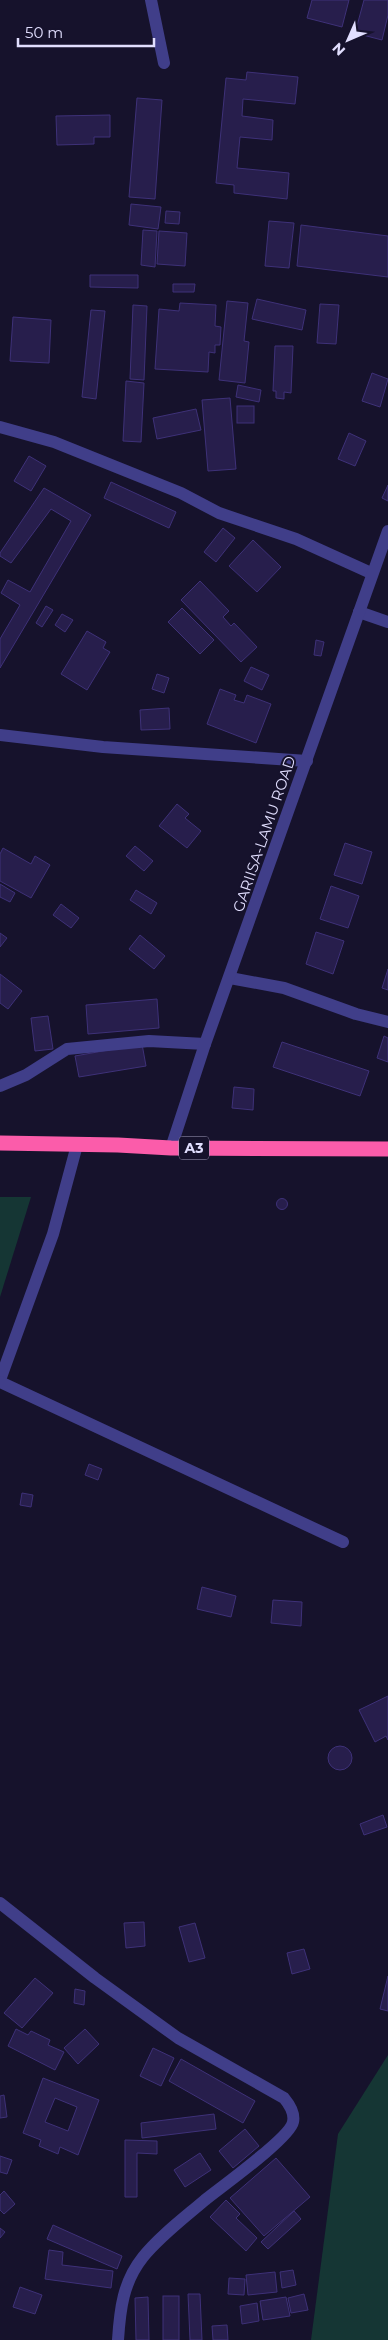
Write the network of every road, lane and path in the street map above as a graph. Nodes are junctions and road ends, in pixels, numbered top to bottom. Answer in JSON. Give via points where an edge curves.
{"nodes":[{"id":1,"x":151,"y":0,"type":"edge"},
{"id":2,"x":164,"y":63,"type":"dead end"},
{"id":3,"x":0,"y":427,"type":"edge"},
{"id":4,"x":388,"y":531,"type":"edge"},
{"id":5,"x":371,"y":573,"type":"junction"},
{"id":6,"x":359,"y":612,"type":"junction"},
{"id":7,"x":388,"y":622,"type":"edge"},
{"id":8,"x":0,"y":735,"type":"edge"},
{"id":9,"x":307,"y":761,"type":"junction"},
{"id":10,"x":230,"y":978,"type":"junction"},
{"id":11,"x":388,"y":1022,"type":"edge"},
{"id":12,"x":205,"y":1044,"type":"junction"},
{"id":13,"x":0,"y":1086,"type":"edge"},
{"id":14,"x":0,"y":1143,"type":"edge"},
{"id":15,"x":77,"y":1145,"type":"junction"},
{"id":16,"x":171,"y":1148,"type":"junction"},
{"id":17,"x":388,"y":1149,"type":"edge"},
{"id":18,"x":0,"y":1381,"type":"edge"},
{"id":19,"x":343,"y":1542,"type":"dead end"},
{"id":20,"x":0,"y":1903,"type":"edge"},
{"id":21,"x":118,"y":2340,"type":"edge"}],
"edges":[{"from":1,"to":2,"type":"street"},
{"from":3,"to":5,"type":"street","via":[[54,442],[219,513],[296,539]]},
{"from":4,"to":5,"type":"street","name":"GARIISA-LAMU ROAD"},
{"from":5,"to":6,"type":"street","name":"GARIISA-LAMU ROAD"},
{"from":6,"to":7,"type":"street"},
{"from":6,"to":9,"type":"street","name":"GARIISA-LAMU ROAD"},
{"from":8,"to":9,"type":"street","via":[[103,747]]},
{"from":9,"to":10,"type":"street","name":"GARIISA-LAMU ROAD"},
{"from":10,"to":11,"type":"street","via":[[284,988]]},
{"from":10,"to":12,"type":"street","name":"GARIISA-LAMU ROAD"},
{"from":12,"to":13,"type":"street","via":[[149,1041],[66,1050],[26,1075]]},
{"from":12,"to":16,"type":"street","name":"GARIISA-LAMU ROAD"},
{"from":14,"to":15,"type":"highway","number":"A3"},
{"from":15,"to":16,"type":"highway","number":"A3"},
{"from":15,"to":18,"type":"street","via":[[53,1234]]},
{"from":16,"to":17,"type":"highway","number":"A3"},
{"from":18,"to":19,"type":"street"},
{"from":20,"to":21,"type":"street","via":[[95,1978],[171,2032],[284,2098],[292,2110],[292,2125],[275,2144],[196,2208],[143,2258],[123,2296]]}]}
